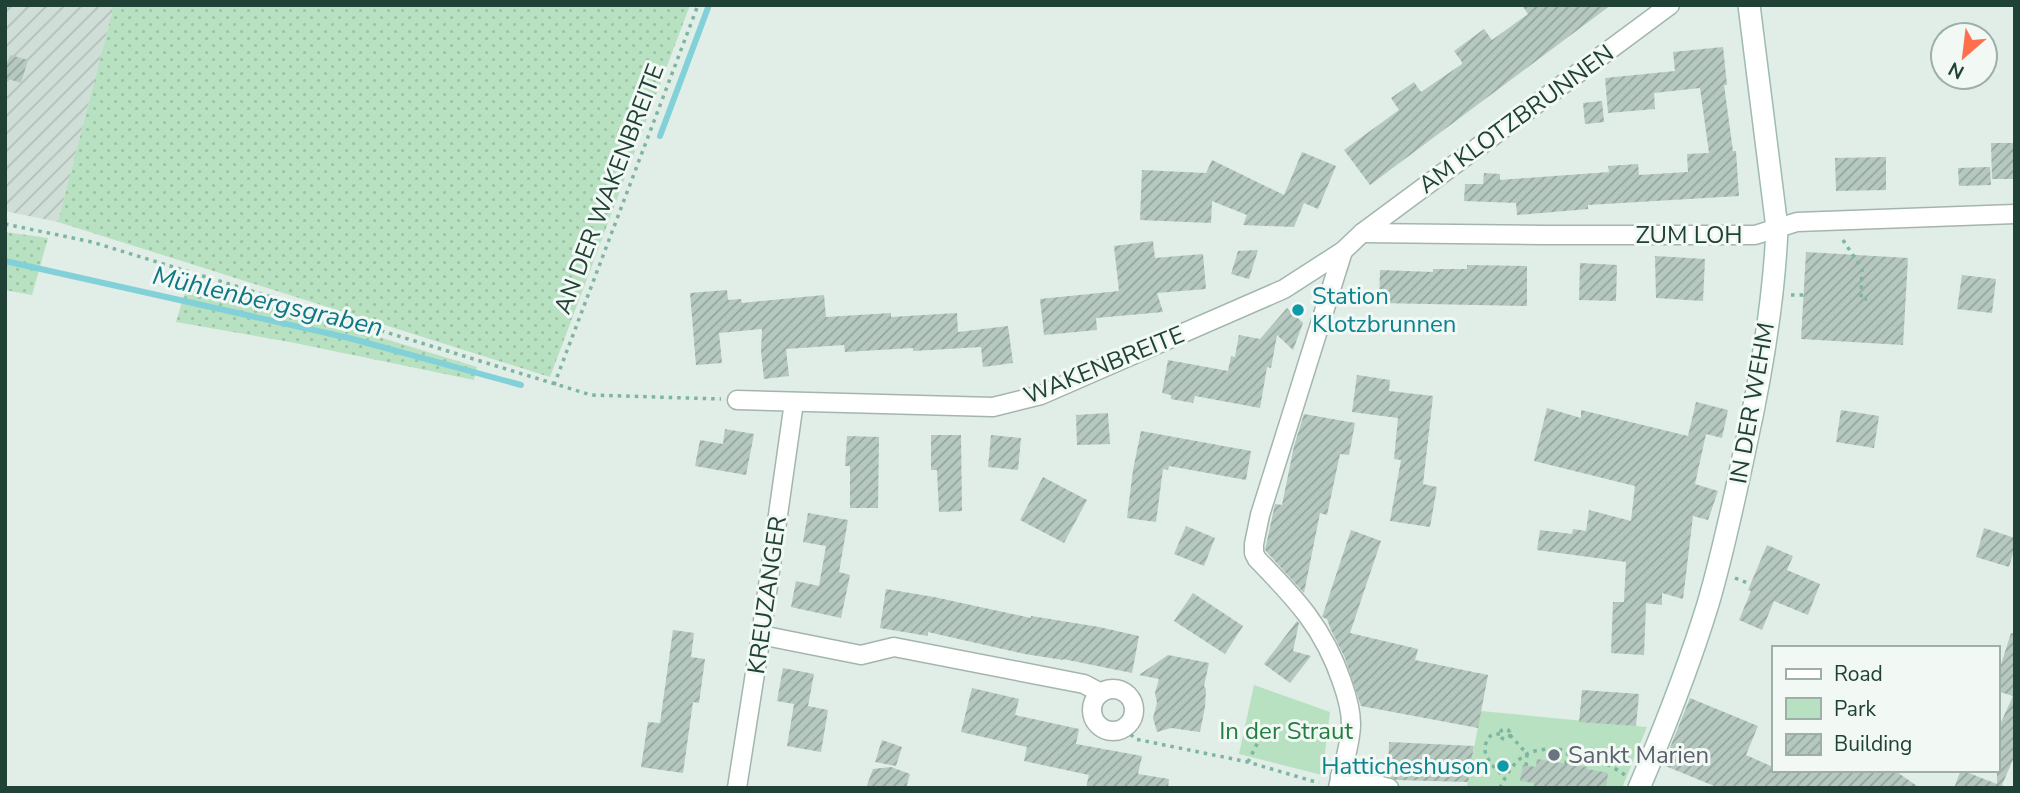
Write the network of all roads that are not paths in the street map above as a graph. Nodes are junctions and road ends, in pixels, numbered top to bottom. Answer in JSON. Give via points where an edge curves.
{"nodes":[{"id":1,"x":1670,"y":5,"type":"edge"},
{"id":2,"x":1749,"y":5,"type":"edge"},
{"id":3,"x":2015,"y":214,"type":"edge"},
{"id":4,"x":1777,"y":228,"type":"junction"},
{"id":5,"x":1362,"y":233,"type":"junction"},
{"id":6,"x":1343,"y":251,"type":"junction"},
{"id":7,"x":737,"y":400,"type":"road end"},
{"id":8,"x":794,"y":401,"type":"junction"},
{"id":9,"x":761,"y":635,"type":"junction"},
{"id":10,"x":1101,"y":693,"type":"junction"},
{"id":11,"x":1339,"y":782,"type":"edge"},
{"id":12,"x":1639,"y":787,"type":"edge"},
{"id":13,"x":737,"y":788,"type":"edge"},
{"id":14,"x":1389,"y":788,"type":"edge"}],
"edges":[{"from":1,"to":5,"type":"street","name":"AM KLOTZBRUNNEN"},
{"from":2,"to":4,"type":"street","name":"IN DER WEHM"},
{"from":3,"to":4,"type":"street","name":"ZUM LOH","via":[[1797,222]]},
{"from":4,"to":5,"type":"street","name":"ZUM LOH","via":[[1755,235]]},
{"from":4,"to":12,"type":"street","name":"IN DER WEHM","via":[[1761,367],[1727,532],[1688,664]]},
{"from":5,"to":6,"type":"street","name":"WAKENBREITE"},
{"from":6,"to":8,"type":"street","name":"WAKENBREITE","via":[[1284,289],[1041,395],[993,407]]},
{"from":6,"to":11,"type":"street","via":[[1254,544],[1257,559],[1306,611],[1336,665],[1352,726]]},
{"from":7,"to":8,"type":"street","name":"WAKENBREITE"},
{"from":8,"to":9,"type":"street","name":"KREUZANGER"},
{"from":9,"to":10,"type":"street","via":[[861,655],[894,647],[1084,684]]},
{"from":9,"to":13,"type":"street","name":"KREUZANGER"},
{"from":10,"to":10,"type":"street","via":[[1123,691],[1131,699],[1132,720],[1125,728],[1103,730],[1095,722],[1094,701]]},
{"from":11,"to":14,"type":"street"}]}
